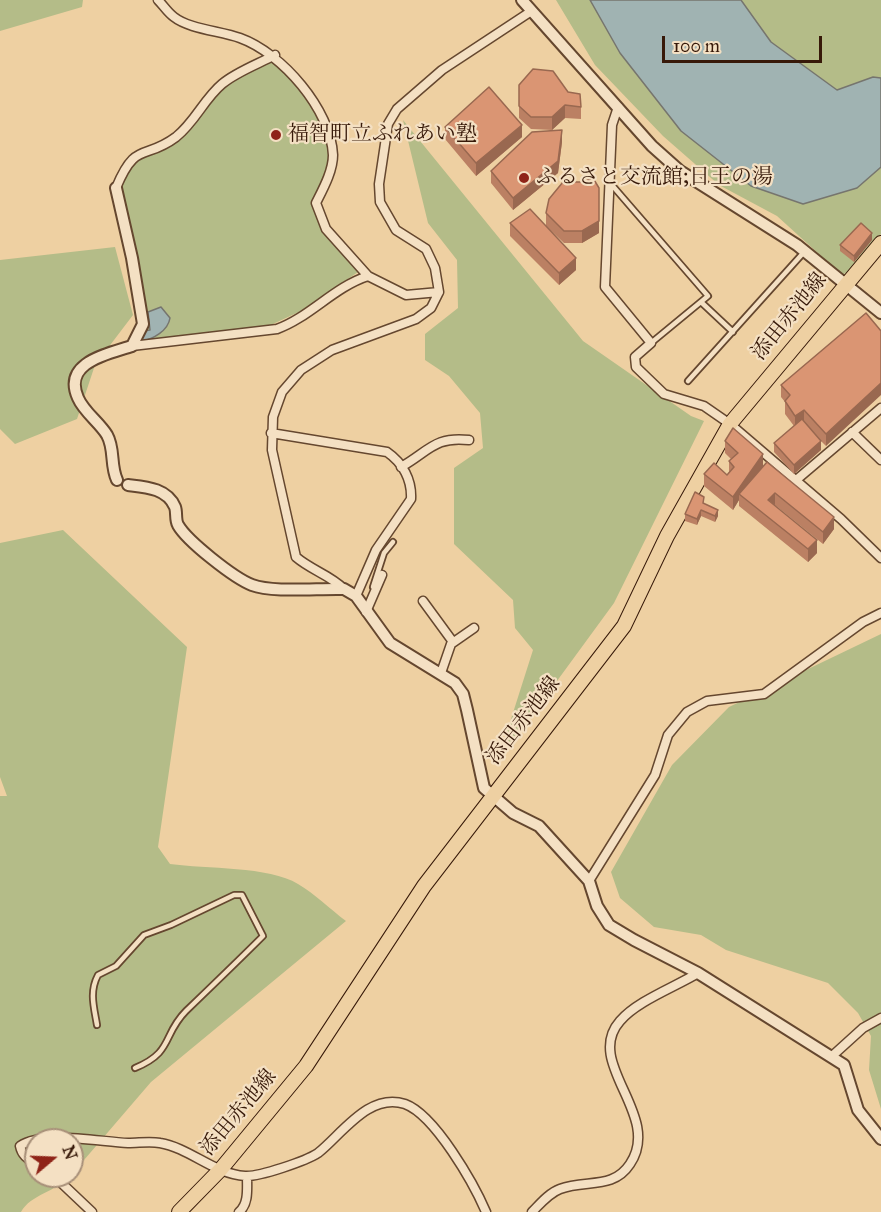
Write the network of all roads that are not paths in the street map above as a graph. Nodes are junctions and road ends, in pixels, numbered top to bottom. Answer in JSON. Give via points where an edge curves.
{"nodes":[{"id":1,"x":158,"y":0,"type":"edge"},
{"id":2,"x":522,"y":0,"type":"edge"},
{"id":3,"x":530,"y":12,"type":"junction"},
{"id":4,"x":275,"y":56,"type":"junction"},
{"id":5,"x":618,"y":107,"type":"junction"},
{"id":6,"x":611,"y":184,"type":"junction"},
{"id":7,"x":116,"y":188,"type":"joint"},
{"id":8,"x":881,"y":243,"type":"edge"},
{"id":9,"x":805,"y":251,"type":"junction"},
{"id":10,"x":368,"y":276,"type":"junction"},
{"id":11,"x":845,"y":282,"type":"junction"},
{"id":12,"x":439,"y":292,"type":"junction"},
{"id":13,"x":701,"y":302,"type":"junction"},
{"id":14,"x":881,"y":313,"type":"edge"},
{"id":15,"x":733,"y":332,"type":"junction"},
{"id":16,"x":651,"y":343,"type":"junction"},
{"id":17,"x":132,"y":346,"type":"junction"},
{"id":18,"x":688,"y":381,"type":"dead end"},
{"id":19,"x":881,"y":408,"type":"edge"},
{"id":20,"x":730,"y":424,"type":"junction"},
{"id":21,"x":852,"y":432,"type":"junction"},
{"id":22,"x":271,"y":433,"type":"junction"},
{"id":23,"x":469,"y":440,"type":"dead end"},
{"id":24,"x":881,"y":460,"type":"edge"},
{"id":25,"x":401,"y":467,"type":"junction"},
{"id":26,"x":795,"y":482,"type":"junction"},
{"id":27,"x":393,"y":542,"type":"dead end"},
{"id":28,"x":881,"y":558,"type":"edge"},
{"id":29,"x":382,"y":575,"type":"dead end"},
{"id":30,"x":344,"y":589,"type":"junction"},
{"id":31,"x":356,"y":596,"type":"junction"},
{"id":32,"x":423,"y":601,"type":"dead end"},
{"id":33,"x":368,"y":607,"type":"junction"},
{"id":34,"x":881,"y":613,"type":"edge"},
{"id":35,"x":474,"y":628,"type":"dead end"},
{"id":36,"x":453,"y":642,"type":"junction"},
{"id":37,"x":441,"y":673,"type":"junction"},
{"id":38,"x":492,"y":796,"type":"junction"},
{"id":39,"x":589,"y":881,"type":"junction"},
{"id":40,"x":698,"y":973,"type":"junction"},
{"id":41,"x":881,"y":1018,"type":"edge"},
{"id":42,"x":98,"y":1025,"type":"dead end"},
{"id":43,"x":831,"y":1058,"type":"junction"},
{"id":44,"x":135,"y":1068,"type":"dead end"},
{"id":45,"x":84,"y":1139,"type":"edge"},
{"id":46,"x":881,"y":1139,"type":"edge"},
{"id":47,"x":24,"y":1145,"type":"edge"},
{"id":48,"x":24,"y":1157,"type":"edge"},
{"id":49,"x":221,"y":1169,"type":"junction"},
{"id":50,"x":247,"y":1176,"type":"junction"},
{"id":51,"x":67,"y":1188,"type":"edge"},
{"id":52,"x":92,"y":1212,"type":"edge"},
{"id":53,"x":179,"y":1212,"type":"edge"},
{"id":54,"x":239,"y":1212,"type":"edge"},
{"id":55,"x":486,"y":1212,"type":"edge"},
{"id":56,"x":532,"y":1212,"type":"edge"}],
"edges":[{"from":1,"to":4,"type":"street","via":[[175,18],[241,38]]},
{"from":2,"to":3,"type":"street"},
{"from":3,"to":5,"type":"street"},
{"from":3,"to":12,"type":"street","via":[[442,70],[397,109],[388,124],[379,184],[383,212],[396,230],[426,249],[435,268]]},
{"from":4,"to":7,"type":"street","via":[[222,84],[189,126],[174,138],[134,156]]},
{"from":4,"to":10,"type":"street","via":[[303,88],[327,126],[333,157],[316,203],[327,229]]},
{"from":5,"to":6,"type":"street","via":[[612,125]]},
{"from":5,"to":9,"type":"street","via":[[680,171]]},
{"from":6,"to":13,"type":"lane","via":[[708,296]]},
{"from":6,"to":16,"type":"street","via":[[606,287]]},
{"from":7,"to":17,"type":"street","via":[[143,324]]},
{"from":8,"to":11,"type":"main road","name":"添田赤池線"},
{"from":9,"to":11,"type":"street"},
{"from":9,"to":15,"type":"lane"},
{"from":10,"to":12,"type":"street","via":[[406,296]]},
{"from":10,"to":17,"type":"street","via":[[354,280],[289,325],[277,329]]},
{"from":11,"to":14,"type":"street"},
{"from":11,"to":20,"type":"main road","name":"添田赤池線"},
{"from":12,"to":22,"type":"street","via":[[431,308],[416,319],[332,350],[301,370],[282,392]]},
{"from":13,"to":15,"type":"lane"},
{"from":13,"to":16,"type":"lane"},
{"from":15,"to":18,"type":"lane"},
{"from":16,"to":20,"type":"street","via":[[635,357],[636,367],[664,393],[704,406]]},
{"from":17,"to":30,"type":"street","via":[[89,360],[81,367],[75,383],[78,399],[107,436],[112,452],[111,469],[122,482],[156,489],[170,498],[176,509],[176,523],[187,535],[220,567],[253,586]]},
{"from":19,"to":21,"type":"street"},
{"from":20,"to":26,"type":"street"},
{"from":20,"to":38,"type":"main road","name":"添田赤池線","via":[[667,536],[624,626]]},
{"from":21,"to":24,"type":"street"},
{"from":21,"to":26,"type":"street"},
{"from":22,"to":25,"type":"street","via":[[387,452]]},
{"from":22,"to":30,"type":"street","via":[[296,557]]},
{"from":23,"to":25,"type":"street","via":[[438,441],[429,451]]},
{"from":25,"to":31,"type":"street","via":[[410,482],[411,499],[376,550]]},
{"from":26,"to":28,"type":"street"},
{"from":27,"to":33,"type":"lane","via":[[384,553]]},
{"from":29,"to":33,"type":"street"},
{"from":30,"to":31,"type":"street"},
{"from":31,"to":33,"type":"street"},
{"from":32,"to":36,"type":"street"},
{"from":33,"to":37,"type":"street","via":[[390,643]]},
{"from":34,"to":39,"type":"street","via":[[764,694],[707,701],[687,712],[668,735],[655,775]]},
{"from":35,"to":36,"type":"street"},
{"from":36,"to":37,"type":"street"},
{"from":37,"to":38,"type":"street","via":[[463,694],[484,788]]},
{"from":38,"to":39,"type":"street","via":[[513,813],[539,826]]},
{"from":38,"to":49,"type":"main road","name":"添田赤池線","via":[[407,910],[306,1066]]},
{"from":39,"to":40,"type":"street","via":[[597,906],[609,925]]},
{"from":40,"to":43,"type":"street"},
{"from":40,"to":56,"type":"street","via":[[631,1011],[612,1036],[610,1052],[614,1067],[639,1125],[632,1162],[614,1180],[552,1192]]},
{"from":41,"to":43,"type":"street","via":[[862,1028]]},
{"from":42,"to":44,"type":"lane","via":[[92,998],[92,986],[98,975],[116,966],[144,935],[234,895],[242,895],[263,936],[184,1013],[162,1053]]},
{"from":43,"to":46,"type":"street","via":[[844,1065],[858,1110]]},
{"from":45,"to":49,"type":"street","via":[[160,1143]]},
{"from":47,"to":48,"type":"street","via":[[20,1146]]},
{"from":49,"to":50,"type":"street"},
{"from":49,"to":53,"type":"main road","name":"添田赤池線"},
{"from":50,"to":54,"type":"street","via":[[247,1196]]},
{"from":50,"to":55,"type":"street","via":[[307,1160],[361,1113],[389,1103],[404,1104],[439,1133],[473,1184]]},
{"from":51,"to":52,"type":"street"}]}
